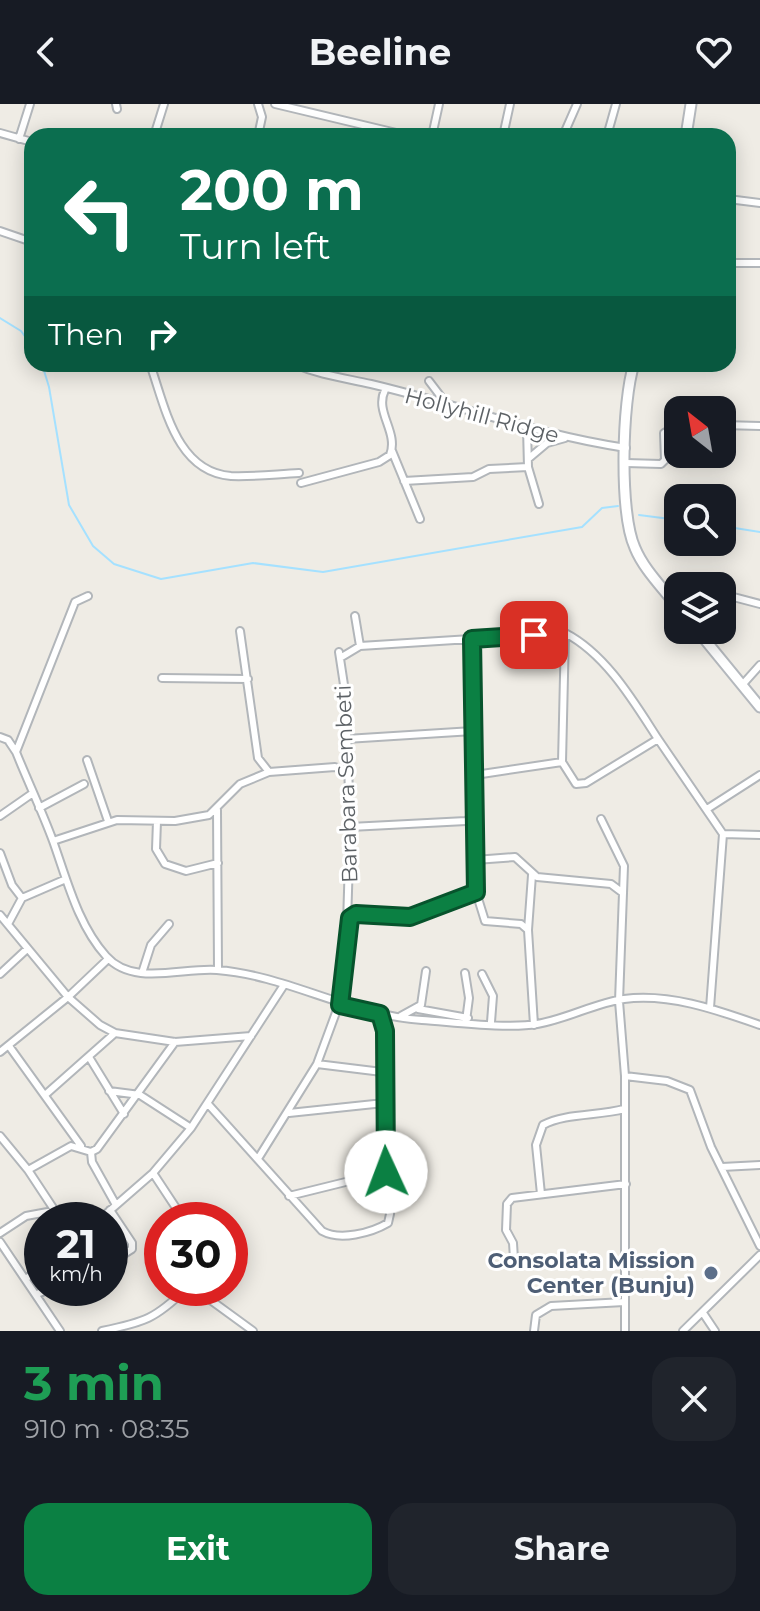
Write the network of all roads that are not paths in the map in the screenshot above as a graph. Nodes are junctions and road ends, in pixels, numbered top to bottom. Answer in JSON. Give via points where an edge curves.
{"nodes":[{"id":1,"x":30,"y":104,"type":"edge"},
{"id":2,"x":164,"y":104,"type":"edge"},
{"id":3,"x":258,"y":104,"type":"edge"},
{"id":4,"x":275,"y":104,"type":"edge"},
{"id":5,"x":439,"y":104,"type":"edge"},
{"id":6,"x":510,"y":104,"type":"edge"},
{"id":7,"x":577,"y":104,"type":"edge"},
{"id":8,"x":616,"y":104,"type":"edge"},
{"id":9,"x":691,"y":104,"type":"edge"},
{"id":10,"x":156,"y":128,"type":"edge"},
{"id":11,"x":260,"y":128,"type":"edge"},
{"id":12,"x":376,"y":128,"type":"edge"},
{"id":13,"x":434,"y":128,"type":"edge"},
{"id":14,"x":505,"y":128,"type":"edge"},
{"id":15,"x":566,"y":128,"type":"edge"},
{"id":16,"x":611,"y":128,"type":"edge"},
{"id":17,"x":687,"y":128,"type":"edge"},
{"id":18,"x":0,"y":133,"type":"edge"},
{"id":19,"x":19,"y":139,"type":"junction"},
{"id":20,"x":24,"y":140,"type":"edge"},
{"id":21,"x":736,"y":200,"type":"edge"},
{"id":22,"x":760,"y":203,"type":"edge"},
{"id":23,"x":0,"y":231,"type":"edge"},
{"id":24,"x":24,"y":239,"type":"edge"},
{"id":25,"x":736,"y":263,"type":"edge"},
{"id":26,"x":760,"y":263,"type":"edge"},
{"id":27,"x":153,"y":372,"type":"edge"},
{"id":28,"x":312,"y":372,"type":"edge"},
{"id":29,"x":633,"y":372,"type":"edge"},
{"id":30,"x":429,"y":381,"type":"dead end"},
{"id":31,"x":385,"y":390,"type":"junction"},
{"id":32,"x":449,"y":407,"type":"junction"},
{"id":33,"x":736,"y":425,"type":"edge"},
{"id":34,"x":760,"y":426,"type":"edge"},
{"id":35,"x":527,"y":428,"type":"junction"},
{"id":36,"x":568,"y":438,"type":"junction"},
{"id":37,"x":626,"y":448,"type":"junction"},
{"id":38,"x":392,"y":451,"type":"junction"},
{"id":39,"x":664,"y":461,"type":"edge"},
{"id":40,"x":528,"y":463,"type":"junction"},
{"id":41,"x":626,"y":463,"type":"junction"},
{"id":42,"x":299,"y":473,"type":"dead end"},
{"id":43,"x":404,"y":481,"type":"junction"},
{"id":44,"x":301,"y":483,"type":"dead end"},
{"id":45,"x":539,"y":504,"type":"dead end"},
{"id":46,"x":420,"y":519,"type":"dead end"},
{"id":47,"x":664,"y":588,"type":"edge"},
{"id":48,"x":88,"y":596,"type":"dead end"},
{"id":49,"x":736,"y":598,"type":"edge"},
{"id":50,"x":760,"y":604,"type":"edge"},
{"id":51,"x":355,"y":616,"type":"dead end"},
{"id":52,"x":240,"y":631,"type":"dead end"},
{"id":53,"x":565,"y":633,"type":"junction"},
{"id":54,"x":472,"y":639,"type":"junction"},
{"id":55,"x":709,"y":644,"type":"edge"},
{"id":56,"x":360,"y":646,"type":"junction"},
{"id":57,"x":760,"y":665,"type":"edge"},
{"id":58,"x":162,"y":678,"type":"dead end"},
{"id":59,"x":248,"y":679,"type":"junction"},
{"id":60,"x":743,"y":684,"type":"junction"},
{"id":61,"x":760,"y":707,"type":"edge"},
{"id":62,"x":473,"y":731,"type":"junction"},
{"id":63,"x":0,"y":737,"type":"edge"},
{"id":64,"x":346,"y":739,"type":"junction"},
{"id":65,"x":658,"y":739,"type":"junction"},
{"id":66,"x":16,"y":752,"type":"junction"},
{"id":67,"x":87,"y":760,"type":"dead end"},
{"id":68,"x":562,"y":762,"type":"junction"},
{"id":69,"x":269,"y":772,"type":"junction"},
{"id":70,"x":347,"y":772,"type":"junction"},
{"id":71,"x":475,"y":775,"type":"junction"},
{"id":72,"x":760,"y":775,"type":"edge"},
{"id":73,"x":84,"y":784,"type":"dead end"},
{"id":74,"x":33,"y":793,"type":"junction"},
{"id":75,"x":39,"y":808,"type":"junction"},
{"id":76,"x":707,"y":809,"type":"junction"},
{"id":77,"x":217,"y":810,"type":"junction"},
{"id":78,"x":475,"y":815,"type":"junction"},
{"id":79,"x":0,"y":816,"type":"edge"},
{"id":80,"x":601,"y":819,"type":"dead end"},
{"id":81,"x":108,"y":821,"type":"junction"},
{"id":82,"x":157,"y":821,"type":"junction"},
{"id":83,"x":350,"y":827,"type":"junction"},
{"id":84,"x":723,"y":834,"type":"junction"},
{"id":85,"x":760,"y":835,"type":"edge"},
{"id":86,"x":53,"y":841,"type":"junction"},
{"id":87,"x":0,"y":853,"type":"edge"},
{"id":88,"x":475,"y":860,"type":"junction"},
{"id":89,"x":218,"y":863,"type":"junction"},
{"id":90,"x":532,"y":875,"type":"junction"},
{"id":91,"x":66,"y":879,"type":"junction"},
{"id":92,"x":476,"y":892,"type":"junction"},
{"id":93,"x":625,"y":896,"type":"junction"},
{"id":94,"x":22,"y":898,"type":"junction"},
{"id":95,"x":0,"y":915,"type":"edge"},
{"id":96,"x":350,"y":918,"type":"junction"},
{"id":97,"x":8,"y":924,"type":"junction"},
{"id":98,"x":169,"y":924,"type":"dead end"},
{"id":99,"x":528,"y":930,"type":"junction"},
{"id":100,"x":27,"y":949,"type":"junction"},
{"id":101,"x":108,"y":959,"type":"junction"},
{"id":102,"x":218,"y":970,"type":"junction"},
{"id":103,"x":426,"y":971,"type":"dead end"},
{"id":104,"x":142,"y":973,"type":"junction"},
{"id":105,"x":465,"y":973,"type":"dead end"},
{"id":106,"x":0,"y":974,"type":"edge"},
{"id":107,"x":482,"y":974,"type":"dead end"},
{"id":108,"x":284,"y":985,"type":"junction"},
{"id":109,"x":68,"y":997,"type":"junction"},
{"id":110,"x":619,"y":1001,"type":"junction"},
{"id":111,"x":340,"y":1005,"type":"junction"},
{"id":112,"x":710,"y":1008,"type":"junction"},
{"id":113,"x":418,"y":1009,"type":"junction"},
{"id":114,"x":380,"y":1014,"type":"junction"},
{"id":115,"x":398,"y":1017,"type":"junction"},
{"id":116,"x":466,"y":1020,"type":"junction"},
{"id":117,"x":491,"y":1022,"type":"junction"},
{"id":118,"x":534,"y":1025,"type":"junction"},
{"id":119,"x":760,"y":1025,"type":"edge"},
{"id":120,"x":115,"y":1033,"type":"junction"},
{"id":121,"x":251,"y":1036,"type":"junction"},
{"id":122,"x":175,"y":1042,"type":"junction"},
{"id":123,"x":9,"y":1046,"type":"junction"},
{"id":124,"x":0,"y":1052,"type":"edge"},
{"id":125,"x":89,"y":1057,"type":"junction"},
{"id":126,"x":317,"y":1064,"type":"junction"},
{"id":127,"x":382,"y":1072,"type":"junction"},
{"id":128,"x":625,"y":1076,"type":"junction"},
{"id":129,"x":109,"y":1091,"type":"junction"},
{"id":130,"x":45,"y":1095,"type":"junction"},
{"id":131,"x":140,"y":1095,"type":"junction"},
{"id":132,"x":384,"y":1103,"type":"junction"},
{"id":133,"x":208,"y":1104,"type":"junction"},
{"id":134,"x":624,"y":1109,"type":"junction"},
{"id":135,"x":289,"y":1113,"type":"junction"},
{"id":136,"x":124,"y":1114,"type":"junction"},
{"id":137,"x":191,"y":1128,"type":"junction"},
{"id":138,"x":0,"y":1137,"type":"edge"},
{"id":139,"x":82,"y":1148,"type":"junction"},
{"id":140,"x":91,"y":1152,"type":"junction"},
{"id":141,"x":259,"y":1157,"type":"junction"},
{"id":142,"x":760,"y":1165,"type":"edge"},
{"id":143,"x":722,"y":1167,"type":"junction"},
{"id":144,"x":28,"y":1170,"type":"junction"},
{"id":145,"x":386,"y":1172,"type":"junction"},
{"id":146,"x":153,"y":1173,"type":"junction"},
{"id":147,"x":626,"y":1184,"type":"junction"},
{"id":148,"x":541,"y":1194,"type":"junction"},
{"id":149,"x":289,"y":1196,"type":"junction"},
{"id":150,"x":48,"y":1202,"type":"edge"},
{"id":151,"x":111,"y":1202,"type":"edge"},
{"id":152,"x":119,"y":1202,"type":"edge"},
{"id":153,"x":172,"y":1202,"type":"edge"},
{"id":154,"x":24,"y":1217,"type":"edge"},
{"id":155,"x":0,"y":1233,"type":"edge"},
{"id":156,"x":0,"y":1242,"type":"edge"},
{"id":157,"x":760,"y":1246,"type":"edge"},
{"id":158,"x":2,"y":1252,"type":"edge"},
{"id":159,"x":760,"y":1255,"type":"edge"},
{"id":160,"x":514,"y":1259,"type":"dead end"},
{"id":161,"x":24,"y":1278,"type":"edge"},
{"id":162,"x":624,"y":1302,"type":"junction"},
{"id":163,"x":44,"y":1306,"type":"edge"},
{"id":164,"x":170,"y":1306,"type":"edge"},
{"id":165,"x":219,"y":1306,"type":"edge"},
{"id":166,"x":703,"y":1313,"type":"junction"},
{"id":167,"x":60,"y":1331,"type":"edge"},
{"id":168,"x":102,"y":1331,"type":"edge"},
{"id":169,"x":253,"y":1331,"type":"edge"},
{"id":170,"x":534,"y":1331,"type":"edge"},
{"id":171,"x":625,"y":1331,"type":"edge"},
{"id":172,"x":683,"y":1331,"type":"edge"},
{"id":173,"x":715,"y":1331,"type":"edge"}],
"edges":[{"from":1,"to":19,"type":"street"},
{"from":2,"to":10,"type":"street"},
{"from":3,"to":11,"type":"street"},
{"from":4,"to":12,"type":"street"},
{"from":5,"to":13,"type":"street"},
{"from":6,"to":14,"type":"street"},
{"from":7,"to":15,"type":"street"},
{"from":8,"to":16,"type":"street"},
{"from":9,"to":17,"type":"street"},
{"from":18,"to":19,"type":"street"},
{"from":19,"to":20,"type":"street"},
{"from":21,"to":22,"type":"street"},
{"from":23,"to":24,"type":"street"},
{"from":25,"to":26,"type":"street"},
{"from":27,"to":42,"type":"street","via":[[188,456],[208,471],[231,476]]},
{"from":28,"to":31,"type":"street","name":"Hollyhill Ridge"},
{"from":29,"to":37,"type":"street"},
{"from":30,"to":32,"type":"street"},
{"from":31,"to":32,"type":"street","name":"Hollyhill Ridge"},
{"from":31,"to":38,"type":"street","via":[[380,404]]},
{"from":32,"to":35,"type":"street","name":"Hollyhill Ridge"},
{"from":33,"to":34,"type":"street"},
{"from":35,"to":36,"type":"street","name":"Hollyhill Ridge"},
{"from":35,"to":40,"type":"street"},
{"from":36,"to":37,"type":"street","name":"Hollyhill Ridge"},
{"from":36,"to":40,"type":"street","via":[[547,443]]},
{"from":37,"to":41,"type":"street"},
{"from":38,"to":43,"type":"street"},
{"from":38,"to":44,"type":"street","via":[[379,462]]},
{"from":39,"to":41,"type":"street"},
{"from":40,"to":43,"type":"street","via":[[473,477]]},
{"from":40,"to":45,"type":"street"},
{"from":41,"to":47,"type":"street","via":[[632,542]]},
{"from":43,"to":46,"type":"street"},
{"from":48,"to":66,"type":"street","via":[[75,602]]},
{"from":49,"to":50,"type":"street"},
{"from":51,"to":56,"type":"street"},
{"from":52,"to":59,"type":"street"},
{"from":53,"to":54,"type":"street","name":"Barabara Sembeti"},
{"from":53,"to":65,"type":"street","via":[[580,640],[604,666]]},
{"from":53,"to":68,"type":"street"},
{"from":54,"to":56,"type":"street","name":"Barabara Sembeti"},
{"from":54,"to":62,"type":"street"},
{"from":55,"to":60,"type":"street"},
{"from":56,"to":64,"type":"street","name":"Barabara Sembeti","via":[[340,655]]},
{"from":57,"to":60,"type":"street"},
{"from":58,"to":59,"type":"street"},
{"from":59,"to":69,"type":"street","via":[[258,758]]},
{"from":60,"to":61,"type":"street"},
{"from":62,"to":64,"type":"street"},
{"from":62,"to":71,"type":"street"},
{"from":63,"to":66,"type":"street"},
{"from":64,"to":70,"type":"street","name":"Barabara Sembeti"},
{"from":65,"to":68,"type":"street","via":[[586,783],[574,782]]},
{"from":65,"to":76,"type":"street"},
{"from":66,"to":74,"type":"street"},
{"from":67,"to":81,"type":"street"},
{"from":68,"to":71,"type":"street"},
{"from":69,"to":70,"type":"street","via":[[335,767]]},
{"from":69,"to":77,"type":"street","via":[[240,784]]},
{"from":70,"to":83,"type":"street","name":"Barabara Sembeti"},
{"from":71,"to":78,"type":"street"},
{"from":72,"to":76,"type":"street"},
{"from":73,"to":75,"type":"street"},
{"from":74,"to":75,"type":"street"},
{"from":74,"to":79,"type":"street"},
{"from":75,"to":86,"type":"street"},
{"from":76,"to":84,"type":"street"},
{"from":77,"to":82,"type":"street"},
{"from":77,"to":89,"type":"street"},
{"from":78,"to":83,"type":"street","via":[[466,821]]},
{"from":78,"to":88,"type":"street"},
{"from":80,"to":93,"type":"street","via":[[623,861]]},
{"from":81,"to":82,"type":"street"},
{"from":81,"to":86,"type":"street"},
{"from":82,"to":89,"type":"street","via":[[156,849],[172,869]]},
{"from":83,"to":96,"type":"street","name":"Barabara Sembeti"},
{"from":84,"to":85,"type":"street"},
{"from":84,"to":112,"type":"street"},
{"from":86,"to":91,"type":"street"},
{"from":87,"to":94,"type":"street"},
{"from":88,"to":90,"type":"street","via":[[515,857]]},
{"from":88,"to":92,"type":"street"},
{"from":89,"to":102,"type":"street"},
{"from":90,"to":93,"type":"street","via":[[611,884]]},
{"from":90,"to":99,"type":"street"},
{"from":91,"to":94,"type":"street"},
{"from":91,"to":101,"type":"street"},
{"from":92,"to":96,"type":"street","via":[[410,917]]},
{"from":92,"to":99,"type":"street","via":[[485,921],[521,924]]},
{"from":93,"to":110,"type":"street"},
{"from":94,"to":97,"type":"street"},
{"from":95,"to":97,"type":"street"},
{"from":96,"to":111,"type":"street","name":"Barabara Sembeti"},
{"from":97,"to":100,"type":"street"},
{"from":98,"to":104,"type":"street","via":[[151,945]]},
{"from":99,"to":118,"type":"street"},
{"from":100,"to":106,"type":"street"},
{"from":100,"to":109,"type":"street"},
{"from":101,"to":104,"type":"street"},
{"from":101,"to":109,"type":"street"},
{"from":102,"to":104,"type":"street"},
{"from":102,"to":108,"type":"street"},
{"from":103,"to":113,"type":"street"},
{"from":105,"to":116,"type":"street"},
{"from":107,"to":117,"type":"street","via":[[493,996]]},
{"from":108,"to":111,"type":"street"},
{"from":108,"to":121,"type":"street"},
{"from":109,"to":120,"type":"street"},
{"from":109,"to":123,"type":"street"},
{"from":110,"to":112,"type":"street","via":[[678,1000]]},
{"from":110,"to":118,"type":"street"},
{"from":110,"to":128,"type":"street"},
{"from":111,"to":114,"type":"street"},
{"from":111,"to":126,"type":"street","name":"Barabara Sembeti"},
{"from":112,"to":119,"type":"street"},
{"from":113,"to":115,"type":"street"},
{"from":113,"to":116,"type":"street"},
{"from":114,"to":115,"type":"street"},
{"from":114,"to":127,"type":"street","via":[[385,1031]]},
{"from":115,"to":116,"type":"street"},
{"from":116,"to":117,"type":"street"},
{"from":117,"to":118,"type":"street"},
{"from":120,"to":122,"type":"street"},
{"from":120,"to":125,"type":"street"},
{"from":121,"to":122,"type":"street"},
{"from":121,"to":133,"type":"street"},
{"from":122,"to":131,"type":"street"},
{"from":123,"to":124,"type":"street"},
{"from":123,"to":130,"type":"street"},
{"from":125,"to":129,"type":"street"},
{"from":125,"to":130,"type":"street"},
{"from":126,"to":127,"type":"street"},
{"from":126,"to":135,"type":"street","name":"Barabara Sembeti"},
{"from":127,"to":132,"type":"street"},
{"from":128,"to":134,"type":"street"},
{"from":128,"to":143,"type":"street","via":[[690,1090]]},
{"from":129,"to":131,"type":"street"},
{"from":129,"to":136,"type":"street"},
{"from":130,"to":139,"type":"street"},
{"from":131,"to":136,"type":"street"},
{"from":131,"to":137,"type":"street"},
{"from":132,"to":135,"type":"street"},
{"from":132,"to":145,"type":"street"},
{"from":133,"to":137,"type":"street"},
{"from":133,"to":141,"type":"street"},
{"from":134,"to":147,"type":"street"},
{"from":134,"to":148,"type":"street","via":[[543,1125],[536,1145]]},
{"from":135,"to":141,"type":"street","name":"Barabara Sembeti"},
{"from":136,"to":140,"type":"street"},
{"from":137,"to":146,"type":"street"},
{"from":138,"to":144,"type":"street"},
{"from":139,"to":140,"type":"street"},
{"from":139,"to":144,"type":"street","via":[[71,1146]]},
{"from":140,"to":151,"type":"street"},
{"from":141,"to":149,"type":"street"},
{"from":142,"to":143,"type":"street"},
{"from":143,"to":157,"type":"street"},
{"from":144,"to":150,"type":"street"},
{"from":145,"to":149,"type":"street"},
{"from":145,"to":149,"type":"street","via":[[388,1223],[371,1231],[329,1235]]},
{"from":146,"to":152,"type":"street"},
{"from":146,"to":153,"type":"street"},
{"from":147,"to":148,"type":"street"},
{"from":147,"to":162,"type":"street"},
{"from":148,"to":160,"type":"street","via":[[517,1196],[507,1204],[506,1230]]},
{"from":154,"to":155,"type":"street"},
{"from":156,"to":158,"type":"street"},
{"from":158,"to":161,"type":"street"},
{"from":159,"to":166,"type":"street"},
{"from":162,"to":170,"type":"street","via":[[551,1306],[536,1315]]},
{"from":162,"to":171,"type":"street"},
{"from":163,"to":167,"type":"street"},
{"from":164,"to":168,"type":"street"},
{"from":165,"to":169,"type":"street"},
{"from":166,"to":172,"type":"street"},
{"from":166,"to":173,"type":"street"}]}
